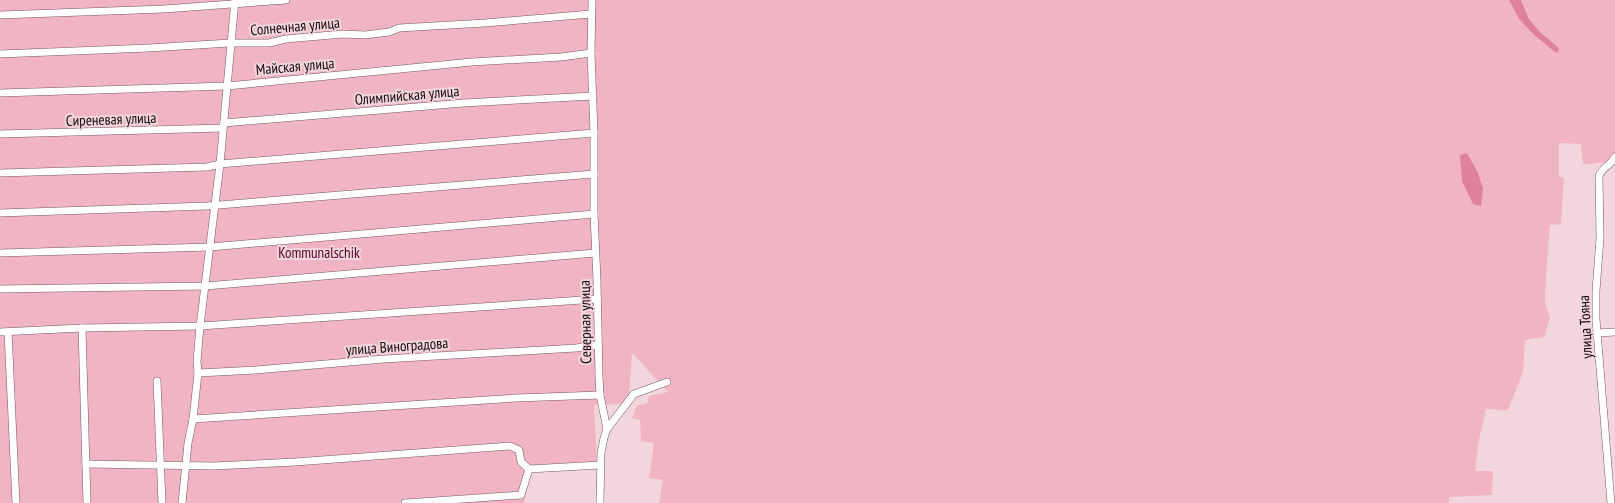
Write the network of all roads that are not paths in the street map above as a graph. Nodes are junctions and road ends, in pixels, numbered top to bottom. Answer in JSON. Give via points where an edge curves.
{"nodes":[{"id":1,"x":286,"y":0,"type":"edge"},
{"id":2,"x":592,"y":0,"type":"edge"},
{"id":3,"x":235,"y":2,"type":"edge"},
{"id":4,"x":591,"y":14,"type":"junction"},
{"id":5,"x":0,"y":15,"type":"edge"},
{"id":6,"x":230,"y":43,"type":"junction"},
{"id":7,"x":591,"y":53,"type":"junction"},
{"id":8,"x":0,"y":54,"type":"edge"},
{"id":9,"x":227,"y":86,"type":"junction"},
{"id":10,"x":0,"y":93,"type":"edge"},
{"id":11,"x":593,"y":96,"type":"junction"},
{"id":12,"x":223,"y":125,"type":"junction"},
{"id":13,"x":594,"y":133,"type":"junction"},
{"id":14,"x":0,"y":134,"type":"edge"},
{"id":15,"x":1615,"y":157,"type":"edge"},
{"id":16,"x":220,"y":164,"type":"junction"},
{"id":17,"x":0,"y":173,"type":"edge"},
{"id":18,"x":594,"y":174,"type":"junction"},
{"id":19,"x":214,"y":204,"type":"junction"},
{"id":20,"x":0,"y":213,"type":"edge"},
{"id":21,"x":594,"y":214,"type":"junction"},
{"id":22,"x":210,"y":247,"type":"junction"},
{"id":23,"x":0,"y":253,"type":"edge"},
{"id":24,"x":595,"y":253,"type":"junction"},
{"id":25,"x":206,"y":286,"type":"junction"},
{"id":26,"x":0,"y":289,"type":"edge"},
{"id":27,"x":597,"y":299,"type":"junction"},
{"id":28,"x":200,"y":326,"type":"junction"},
{"id":29,"x":82,"y":328,"type":"junction"},
{"id":30,"x":0,"y":332,"type":"edge"},
{"id":31,"x":8,"y":332,"type":"junction"},
{"id":32,"x":1615,"y":332,"type":"edge"},
{"id":33,"x":1597,"y":333,"type":"junction"},
{"id":34,"x":598,"y":345,"type":"junction"},
{"id":35,"x":198,"y":373,"type":"junction"},
{"id":36,"x":157,"y":381,"type":"dead end"},
{"id":37,"x":667,"y":382,"type":"dead end"},
{"id":38,"x":600,"y":394,"type":"junction"},
{"id":39,"x":193,"y":419,"type":"junction"},
{"id":40,"x":607,"y":429,"type":"junction"},
{"id":41,"x":86,"y":464,"type":"junction"},
{"id":42,"x":161,"y":465,"type":"junction"},
{"id":43,"x":600,"y":465,"type":"junction"},
{"id":44,"x":186,"y":466,"type":"junction"},
{"id":45,"x":529,"y":469,"type":"junction"},
{"id":46,"x":16,"y":503,"type":"edge"},
{"id":47,"x":87,"y":503,"type":"edge"},
{"id":48,"x":162,"y":503,"type":"edge"},
{"id":49,"x":182,"y":503,"type":"edge"},
{"id":50,"x":405,"y":503,"type":"edge"},
{"id":51,"x":600,"y":503,"type":"edge"},
{"id":52,"x":1611,"y":503,"type":"edge"}],
"edges":[{"from":1,"to":3,"type":"street"},
{"from":2,"to":4,"type":"street","name":"Северная улица"},
{"from":3,"to":5,"type":"street","via":[[164,10]]},
{"from":3,"to":6,"type":"street"},
{"from":4,"to":6,"type":"street","name":"Солнечная улица","via":[[399,28],[366,35],[343,34],[269,43]]},
{"from":4,"to":7,"type":"street","name":"Северная улица"},
{"from":6,"to":8,"type":"street","name":"Солнечная улица"},
{"from":6,"to":9,"type":"street"},
{"from":7,"to":9,"type":"street","name":"Майская улица"},
{"from":7,"to":11,"type":"street","name":"Северная улица"},
{"from":9,"to":10,"type":"street","name":"Майская улица"},
{"from":9,"to":12,"type":"street"},
{"from":11,"to":12,"type":"street","name":"Олимпийская улица","via":[[464,103]]},
{"from":11,"to":13,"type":"street","name":"Северная улица"},
{"from":12,"to":14,"type":"street","name":"Сиреневая улица"},
{"from":12,"to":16,"type":"street"},
{"from":13,"to":16,"type":"street"},
{"from":13,"to":18,"type":"street","name":"Северная улица"},
{"from":15,"to":33,"type":"street","name":"улица Тояна","via":[[1613,162],[1601,170],[1600,176]]},
{"from":16,"to":17,"type":"street","via":[[200,167]]},
{"from":16,"to":19,"type":"street"},
{"from":18,"to":19,"type":"street"},
{"from":18,"to":21,"type":"street","name":"Северная улица"},
{"from":19,"to":20,"type":"street"},
{"from":19,"to":22,"type":"street"},
{"from":21,"to":22,"type":"street"},
{"from":21,"to":24,"type":"street","name":"Северная улица"},
{"from":22,"to":23,"type":"street"},
{"from":22,"to":25,"type":"street"},
{"from":24,"to":25,"type":"street"},
{"from":24,"to":27,"type":"street","name":"Северная улица"},
{"from":25,"to":26,"type":"street"},
{"from":25,"to":28,"type":"street"},
{"from":27,"to":28,"type":"street"},
{"from":27,"to":34,"type":"street","name":"Северная улица"},
{"from":28,"to":29,"type":"street"},
{"from":28,"to":35,"type":"street"},
{"from":29,"to":31,"type":"street"},
{"from":29,"to":41,"type":"street"},
{"from":30,"to":31,"type":"street"},
{"from":31,"to":46,"type":"street"},
{"from":32,"to":33,"type":"street"},
{"from":33,"to":52,"type":"street","name":"улица Тояна"},
{"from":34,"to":35,"type":"street","name":"улица Виноградова"},
{"from":34,"to":38,"type":"street","name":"Северная улица"},
{"from":35,"to":39,"type":"street"},
{"from":36,"to":42,"type":"street"},
{"from":37,"to":40,"type":"street","via":[[634,394]]},
{"from":38,"to":39,"type":"street"},
{"from":38,"to":40,"type":"street","name":"Северная улица"},
{"from":39,"to":44,"type":"street"},
{"from":40,"to":43,"type":"street"},
{"from":41,"to":42,"type":"street"},
{"from":41,"to":47,"type":"street"},
{"from":42,"to":44,"type":"street"},
{"from":42,"to":48,"type":"street"},
{"from":43,"to":45,"type":"street"},
{"from":43,"to":51,"type":"street"},
{"from":44,"to":45,"type":"street","via":[[295,462],[510,446],[519,450],[521,462]]},
{"from":44,"to":49,"type":"street"},
{"from":45,"to":50,"type":"street","via":[[521,495]]}]}
